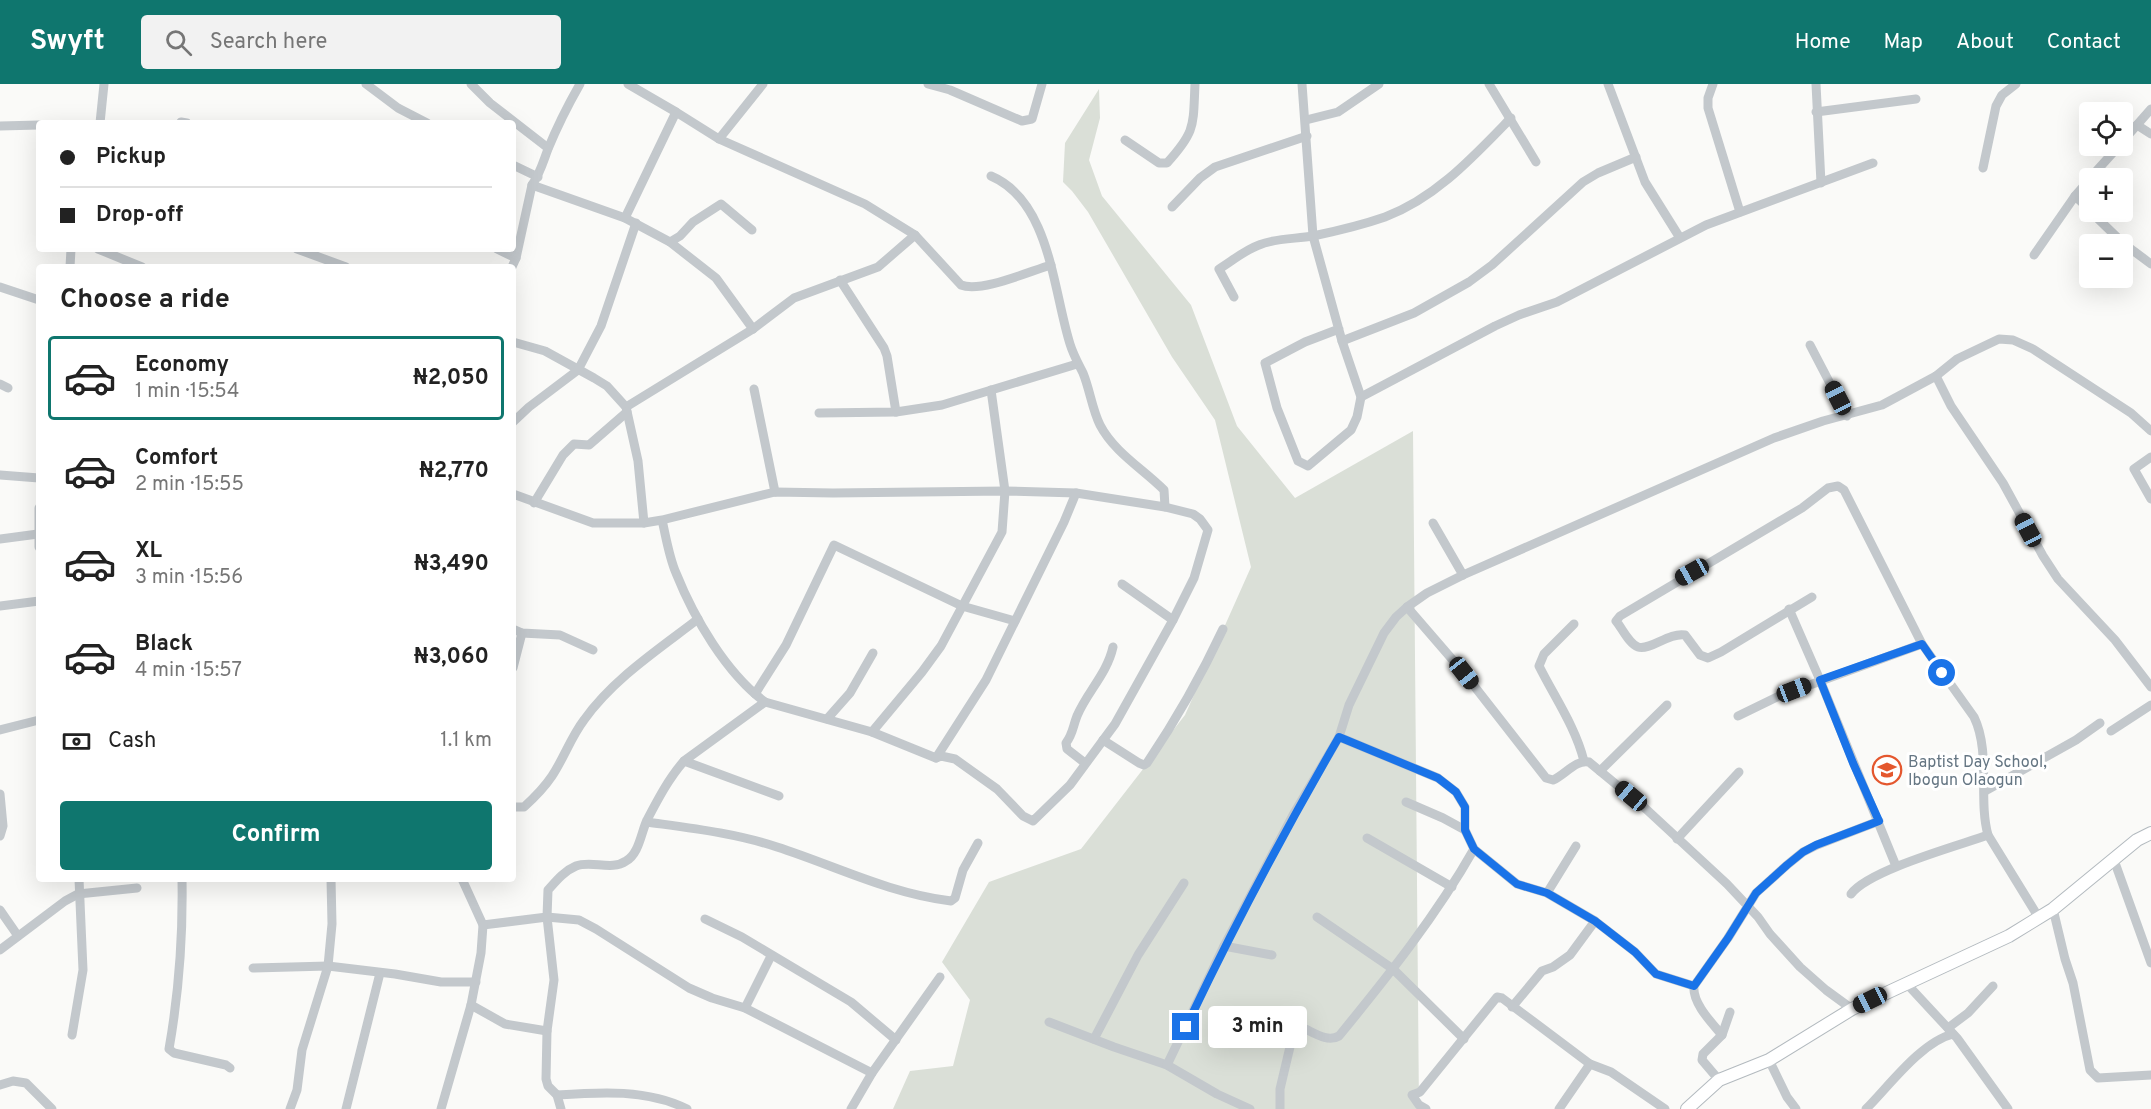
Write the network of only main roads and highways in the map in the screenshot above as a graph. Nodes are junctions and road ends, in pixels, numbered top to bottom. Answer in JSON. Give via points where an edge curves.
{"nodes":[{"id":1,"x":2151,"y":833,"type":"edge"},
{"id":2,"x":1687,"y":1109,"type":"edge"}],
"edges":[{"from":1,"to":2,"type":"main road","via":[[2137,840],[2053,909],[2009,936],[1852,1009],[1769,1060],[1719,1080]]}]}
